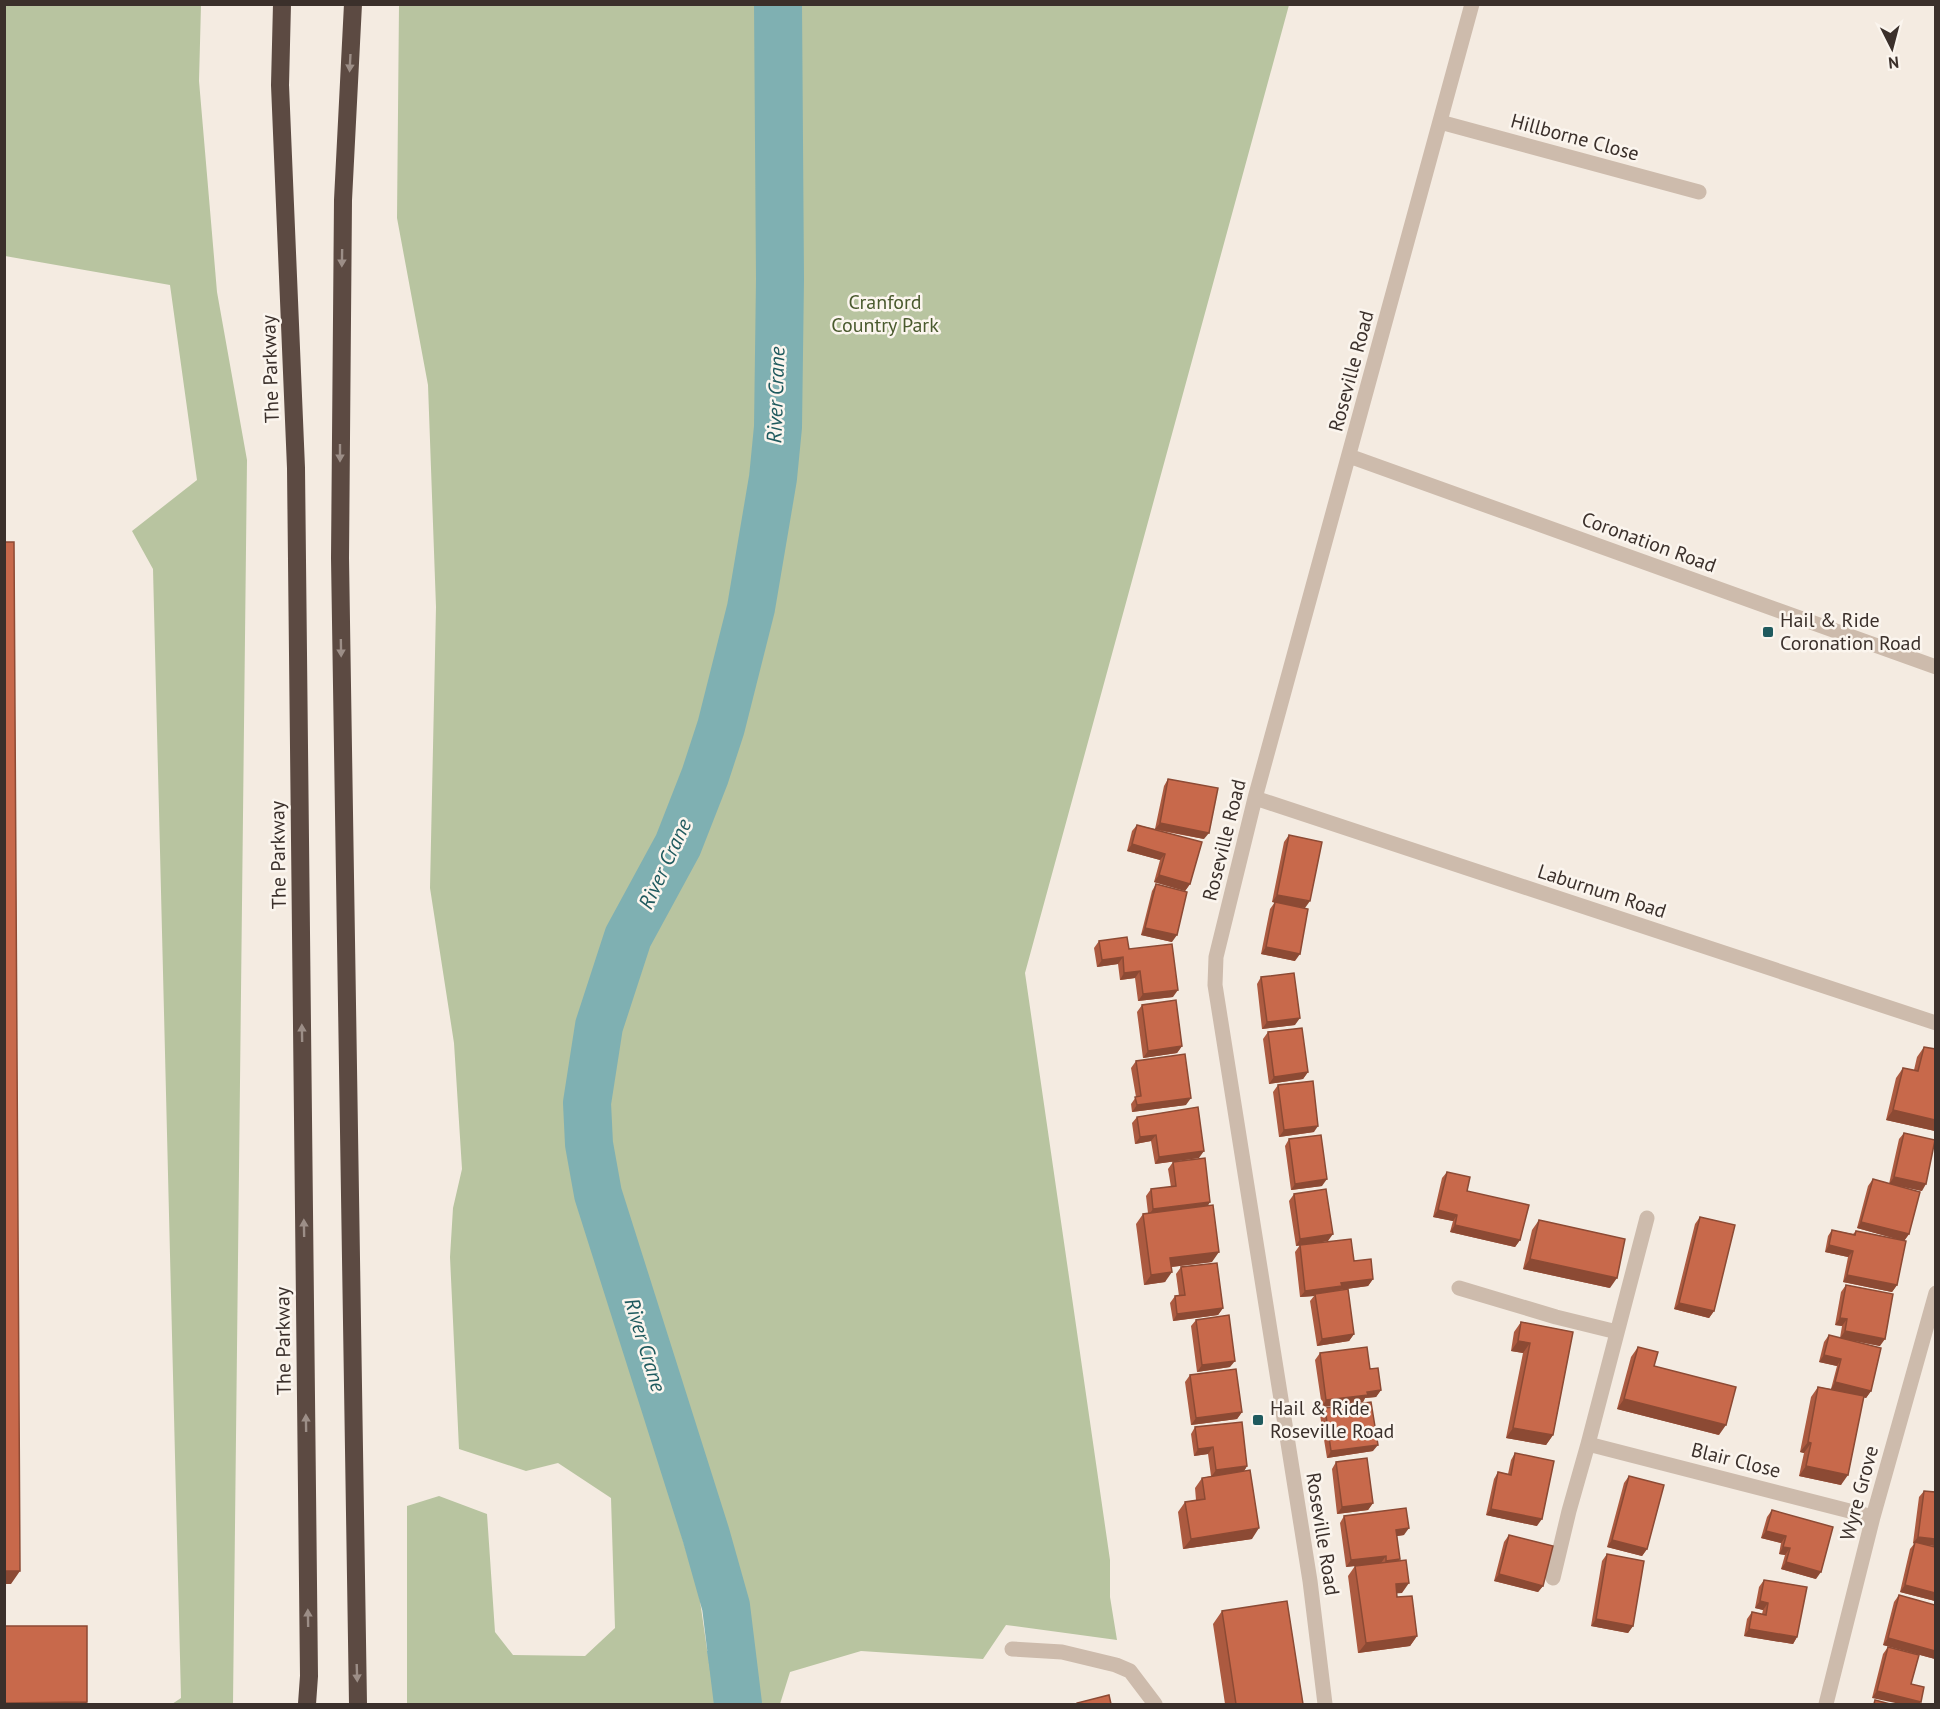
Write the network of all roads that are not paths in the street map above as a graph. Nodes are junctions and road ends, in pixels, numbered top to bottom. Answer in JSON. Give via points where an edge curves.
{"nodes":[{"id":1,"x":282,"y":4,"type":"edge"},
{"id":2,"x":353,"y":4,"type":"edge"},
{"id":3,"x":1472,"y":4,"type":"edge"},
{"id":4,"x":1440,"y":123,"type":"junction"},
{"id":5,"x":1699,"y":192,"type":"dead end"},
{"id":6,"x":1349,"y":456,"type":"junction"},
{"id":7,"x":1935,"y":667,"type":"edge"},
{"id":8,"x":1255,"y":798,"type":"junction"},
{"id":9,"x":1935,"y":1023,"type":"edge"},
{"id":10,"x":1647,"y":1218,"type":"dead end"},
{"id":11,"x":1459,"y":1288,"type":"dead end"},
{"id":12,"x":1935,"y":1293,"type":"edge"},
{"id":13,"x":1617,"y":1332,"type":"junction"},
{"id":14,"x":1929,"y":1348,"type":"edge"},
{"id":15,"x":1588,"y":1444,"type":"junction"},
{"id":16,"x":1873,"y":1517,"type":"junction"},
{"id":17,"x":1553,"y":1578,"type":"dead end"},
{"id":18,"x":1012,"y":1649,"type":"dead end"},
{"id":19,"x":307,"y":1704,"type":"edge"},
{"id":20,"x":358,"y":1704,"type":"edge"},
{"id":21,"x":1155,"y":1704,"type":"edge"},
{"id":22,"x":1325,"y":1704,"type":"edge"},
{"id":23,"x":1826,"y":1704,"type":"edge"}],
"edges":[{"from":19,"to":1,"type":"highway","name":"The Parkway","one_way":true,"via":[[296,468],[280,85]]},
{"from":2,"to":20,"type":"highway","one_way":true,"via":[[343,200],[340,558]]},
{"from":3,"to":4,"type":"street","name":"Roseville Road"},
{"from":4,"to":5,"type":"street","name":"Hillborne Close"},
{"from":4,"to":6,"type":"street","name":"Roseville Road"},
{"from":6,"to":7,"type":"street","name":"Coronation Road"},
{"from":6,"to":8,"type":"street","name":"Roseville Road"},
{"from":8,"to":9,"type":"street","name":"Laburnum Road"},
{"from":8,"to":22,"type":"street","name":"Roseville Road","via":[[1216,957],[1215,985],[1310,1581]]},
{"from":10,"to":13,"type":"street"},
{"from":11,"to":13,"type":"street"},
{"from":12,"to":14,"type":"street","name":"Wyre Grove"},
{"from":13,"to":15,"type":"street"},
{"from":14,"to":16,"type":"street","name":"Wyre Grove"},
{"from":15,"to":16,"type":"street","name":"Blair Close"},
{"from":15,"to":17,"type":"street"},
{"from":16,"to":23,"type":"street","name":"Wyre Grove"},
{"from":18,"to":21,"type":"street","via":[[1062,1652],[1116,1665],[1130,1671]]}]}
